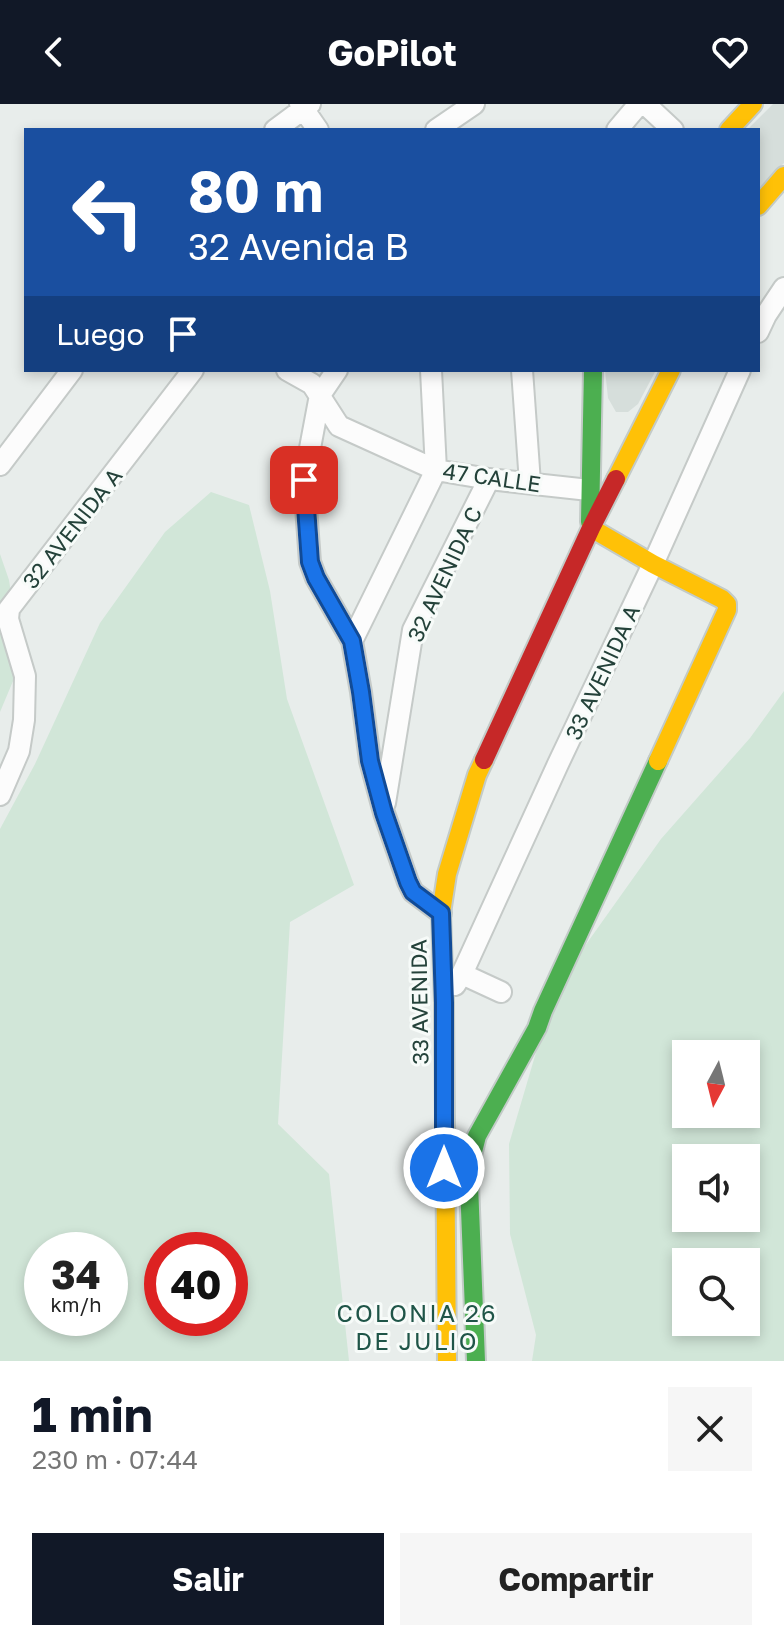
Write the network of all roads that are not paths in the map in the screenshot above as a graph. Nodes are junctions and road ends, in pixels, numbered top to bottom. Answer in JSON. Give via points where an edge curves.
{"nodes":[{"id":1,"x":642,"y":104,"type":"edge"},
{"id":2,"x":753,"y":104,"type":"edge"},
{"id":3,"x":304,"y":105,"type":"edge"},
{"id":4,"x":470,"y":115,"type":"edge"},
{"id":5,"x":277,"y":128,"type":"edge"},
{"id":6,"x":317,"y":128,"type":"edge"},
{"id":7,"x":441,"y":128,"type":"edge"},
{"id":8,"x":619,"y":128,"type":"edge"},
{"id":9,"x":671,"y":128,"type":"edge"},
{"id":10,"x":731,"y":128,"type":"edge"},
{"id":11,"x":784,"y":176,"type":"edge"},
{"id":12,"x":760,"y":204,"type":"edge"},
{"id":13,"x":784,"y":288,"type":"edge"},
{"id":14,"x":760,"y":328,"type":"edge"},
{"id":15,"x":70,"y":372,"type":"edge"},
{"id":16,"x":191,"y":372,"type":"edge"},
{"id":17,"x":291,"y":372,"type":"edge"},
{"id":18,"x":336,"y":372,"type":"edge"},
{"id":19,"x":431,"y":372,"type":"edge"},
{"id":20,"x":522,"y":372,"type":"edge"},
{"id":21,"x":593,"y":372,"type":"edge"},
{"id":22,"x":670,"y":372,"type":"edge"},
{"id":23,"x":739,"y":372,"type":"edge"},
{"id":24,"x":320,"y":395,"type":"junction"},
{"id":25,"x":593,"y":457,"type":"junction"},
{"id":26,"x":0,"y":465,"type":"edge"},
{"id":27,"x":620,"y":468,"type":"junction"},
{"id":28,"x":436,"y":470,"type":"junction"},
{"id":29,"x":489,"y":479,"type":"junction"},
{"id":30,"x":530,"y":483,"type":"junction"},
{"id":31,"x":589,"y":490,"type":"junction"},
{"id":32,"x":591,"y":528,"type":"junction"},
{"id":33,"x":653,"y":564,"type":"junction"},
{"id":34,"x":352,"y":641,"type":"junction"},
{"id":35,"x":0,"y":795,"type":"edge"},
{"id":36,"x":384,"y":813,"type":"junction"},
{"id":37,"x":441,"y":913,"type":"junction"},
{"id":38,"x":462,"y":974,"type":"junction"},
{"id":39,"x":501,"y":992,"type":"dead end"},
{"id":40,"x":444,"y":1003,"type":"junction"},
{"id":41,"x":447,"y":1361,"type":"edge"},
{"id":42,"x":476,"y":1361,"type":"edge"}],
"edges":[{"from":1,"to":8,"type":"street"},
{"from":1,"to":9,"type":"street"},
{"from":2,"to":10,"type":"street"},
{"from":3,"to":5,"type":"street"},
{"from":3,"to":6,"type":"street"},
{"from":4,"to":7,"type":"street"},
{"from":11,"to":12,"type":"street"},
{"from":13,"to":14,"type":"street"},
{"from":15,"to":26,"type":"street"},
{"from":16,"to":35,"type":"street","name":"32 AVENIDA A","via":[[9,609],[25,676],[24,720],[19,751]]},
{"from":17,"to":24,"type":"street","name":"47 CALLE"},
{"from":18,"to":24,"type":"street"},
{"from":19,"to":28,"type":"street"},
{"from":20,"to":30,"type":"street"},
{"from":21,"to":25,"type":"street","name":"33 AVENIDA"},
{"from":22,"to":27,"type":"street","name":"33 AVENIDA"},
{"from":23,"to":33,"type":"street","name":"33 AVENIDA A"},
{"from":24,"to":28,"type":"street","name":"47 CALLE","via":[[339,426]]},
{"from":24,"to":34,"type":"street","via":[[304,480],[310,562]]},
{"from":25,"to":27,"type":"street"},
{"from":25,"to":31,"type":"street","name":"33 AVENIDA"},
{"from":27,"to":32,"type":"street","name":"33 AVENIDA"},
{"from":28,"to":29,"type":"street","name":"47 CALLE"},
{"from":28,"to":34,"type":"street"},
{"from":29,"to":30,"type":"street","name":"47 CALLE"},
{"from":29,"to":36,"type":"street","name":"32 AVENIDA C","via":[[413,630]]},
{"from":30,"to":31,"type":"street","name":"47 CALLE"},
{"from":31,"to":32,"type":"street","name":"33 AVENIDA"},
{"from":32,"to":33,"type":"street"},
{"from":32,"to":37,"type":"street","name":"33 AVENIDA","via":[[477,775],[447,874]]},
{"from":33,"to":38,"type":"street","name":"33 AVENIDA A"},
{"from":33,"to":42,"type":"street","via":[[722,599],[727,610],[537,1028],[477,1136],[469,1184]]},
{"from":34,"to":36,"type":"street","via":[[370,761]]},
{"from":36,"to":37,"type":"street","via":[[413,892]]},
{"from":37,"to":40,"type":"street","name":"33 AVENIDA"},
{"from":38,"to":39,"type":"street"},
{"from":38,"to":40,"type":"street","name":"33 AVENIDA A"},
{"from":40,"to":41,"type":"street","name":"33 AVENIDA"}]}
